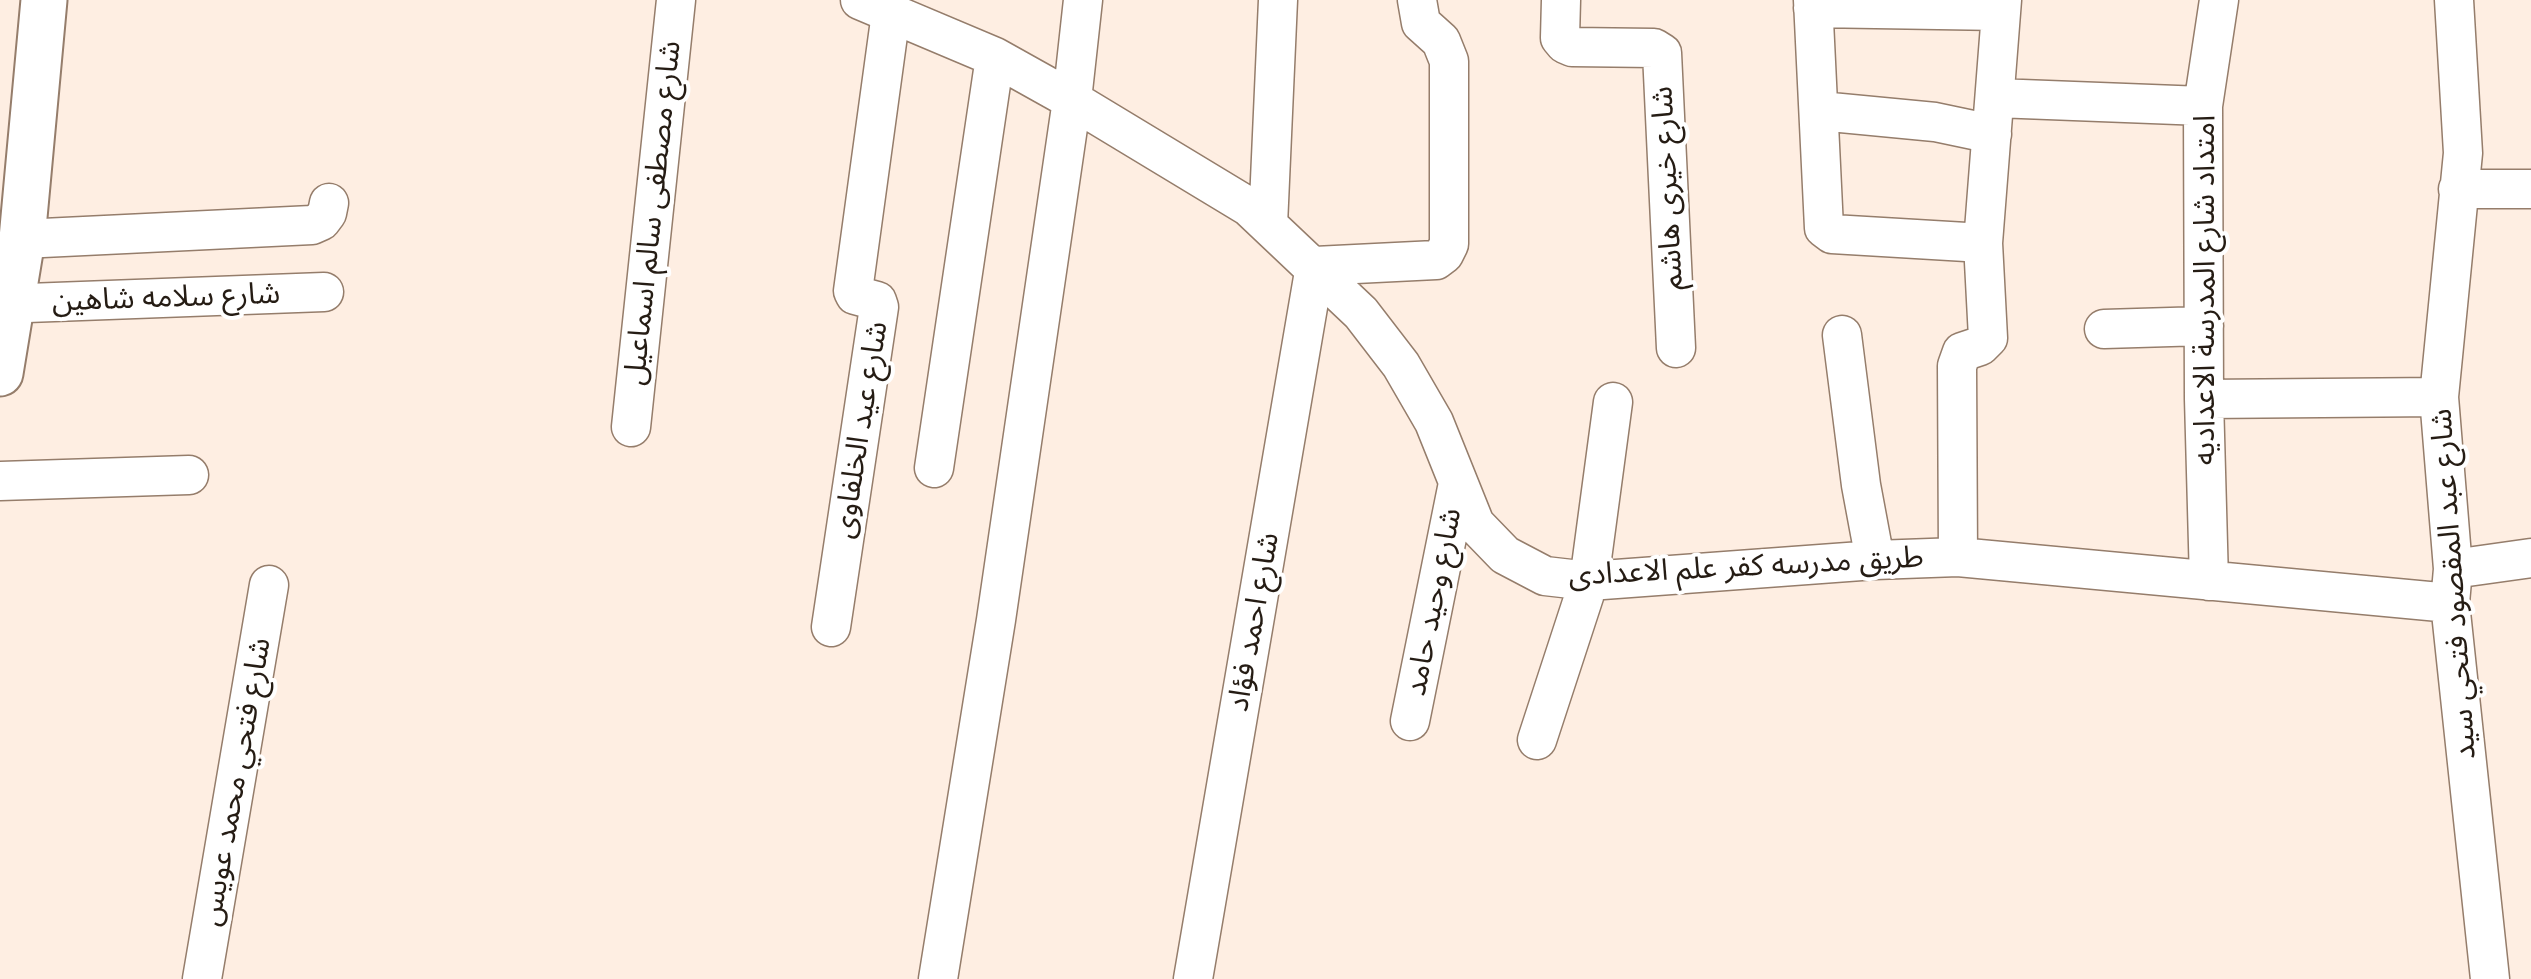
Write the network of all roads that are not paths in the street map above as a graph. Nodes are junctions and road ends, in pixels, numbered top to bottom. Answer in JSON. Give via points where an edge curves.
{"nodes":[{"id":1,"x":44,"y":0,"type":"edge"},
{"id":2,"x":676,"y":0,"type":"edge"},
{"id":3,"x":1083,"y":0,"type":"edge"},
{"id":4,"x":1278,"y":0,"type":"edge"},
{"id":5,"x":1417,"y":0,"type":"edge"},
{"id":6,"x":1561,"y":0,"type":"edge"},
{"id":7,"x":2219,"y":0,"type":"edge"},
{"id":8,"x":2454,"y":0,"type":"edge"},
{"id":9,"x":1813,"y":4,"type":"edge"},
{"id":10,"x":2002,"y":5,"type":"edge"},
{"id":11,"x":875,"y":6,"type":"edge"},
{"id":12,"x":994,"y":58,"type":"junction"},
{"id":13,"x":1072,"y":100,"type":"junction"},
{"id":14,"x":2203,"y":106,"type":"junction"},
{"id":15,"x":1820,"y":111,"type":"junction"},
{"id":16,"x":1994,"y":116,"type":"junction"},
{"id":17,"x":2458,"y":189,"type":"junction"},
{"id":18,"x":2531,"y":189,"type":"edge"},
{"id":19,"x":328,"y":203,"type":"dead end"},
{"id":20,"x":1268,"y":225,"type":"junction"},
{"id":21,"x":22,"y":239,"type":"junction"},
{"id":22,"x":1983,"y":243,"type":"junction"},
{"id":23,"x":1315,"y":266,"type":"junction"},
{"id":24,"x":324,"y":292,"type":"dead end"},
{"id":25,"x":4,"y":304,"type":"edge"},
{"id":26,"x":2204,"y":326,"type":"junction"},
{"id":27,"x":2104,"y":329,"type":"dead end"},
{"id":28,"x":1842,"y":335,"type":"dead end"},
{"id":29,"x":1676,"y":348,"type":"dead end"},
{"id":30,"x":0,"y":373,"type":"edge"},
{"id":31,"x":2439,"y":396,"type":"junction"},
{"id":32,"x":2204,"y":400,"type":"junction"},
{"id":33,"x":1613,"y":402,"type":"dead end"},
{"id":34,"x":630,"y":427,"type":"dead end"},
{"id":35,"x":934,"y":468,"type":"dead end"},
{"id":36,"x":190,"y":475,"type":"dead end"},
{"id":37,"x":0,"y":481,"type":"edge"},
{"id":38,"x":1458,"y":483,"type":"junction"},
{"id":39,"x":1958,"y":557,"type":"junction"},
{"id":40,"x":2531,"y":558,"type":"edge"},
{"id":41,"x":1875,"y":560,"type":"junction"},
{"id":42,"x":1588,"y":581,"type":"junction"},
{"id":43,"x":2210,"y":581,"type":"junction"},
{"id":44,"x":269,"y":585,"type":"dead end"},
{"id":45,"x":2452,"y":586,"type":"junction"},
{"id":46,"x":831,"y":627,"type":"dead end"},
{"id":47,"x":1410,"y":721,"type":"dead end"},
{"id":48,"x":1537,"y":740,"type":"dead end"},
{"id":49,"x":202,"y":979,"type":"edge"},
{"id":50,"x":938,"y":979,"type":"edge"},
{"id":51,"x":1193,"y":979,"type":"edge"},
{"id":52,"x":2490,"y":979,"type":"edge"}],
"edges":[{"from":1,"to":21,"type":"street"},
{"from":2,"to":34,"type":"street","name":"شارع مصطفى سالم اسماعيل"},
{"from":3,"to":13,"type":"street"},
{"from":4,"to":20,"type":"street"},
{"from":5,"to":23,"type":"street","via":[[1421,24],[1441,41],[1449,61],[1450,244],[1436,260]]},
{"from":6,"to":29,"type":"street","name":"شارع خيرى هاشم","via":[[1565,44],[1662,53]]},
{"from":7,"to":14,"type":"street","name":"امتداد شارع المدرسة الاعداديه"},
{"from":8,"to":17,"type":"street","name":"شارع عبد المقصود فتحي سيد"},
{"from":9,"to":10,"type":"street"},
{"from":9,"to":15,"type":"street"},
{"from":10,"to":16,"type":"street"},
{"from":11,"to":12,"type":"street","name":"طريق مدرسه كفر علم الاعدادى"},
{"from":11,"to":46,"type":"street","name":"شارع عيد الخلفاوى","via":[[853,291],[879,307]]},
{"from":12,"to":13,"type":"street","name":"طريق مدرسه كفر علم الاعدادى"},
{"from":12,"to":35,"type":"street"},
{"from":13,"to":20,"type":"street","name":"طريق مدرسه كفر علم الاعدادى"},
{"from":13,"to":50,"type":"street"},
{"from":14,"to":16,"type":"street"},
{"from":14,"to":26,"type":"street","name":"امتداد شارع المدرسة الاعداديه"},
{"from":15,"to":16,"type":"street","via":[[1935,122]]},
{"from":15,"to":22,"type":"street","via":[[1824,228],[1832,234]]},
{"from":16,"to":22,"type":"street"},
{"from":17,"to":18,"type":"street"},
{"from":17,"to":31,"type":"street","name":"شارع عبد المقصود فتحي سيد"},
{"from":19,"to":21,"type":"street","via":[[327,213],[312,225]]},
{"from":20,"to":23,"type":"street","name":"طريق مدرسه كفر علم الاعدادى"},
{"from":21,"to":25,"type":"street"},
{"from":22,"to":39,"type":"street","via":[[1988,338],[1958,358]]},
{"from":23,"to":38,"type":"street","name":"طريق مدرسه كفر علم الاعدادى","via":[[1401,365]]},
{"from":23,"to":51,"type":"street","name":"شارع احمد فؤاد"},
{"from":24,"to":25,"type":"street","name":"شارع سلامه شاهين"},
{"from":25,"to":30,"type":"street"},
{"from":26,"to":27,"type":"street"},
{"from":26,"to":32,"type":"street","name":"امتداد شارع المدرسة الاعداديه"},
{"from":28,"to":41,"type":"street"},
{"from":31,"to":32,"type":"street"},
{"from":31,"to":45,"type":"street","name":"شارع عبد المقصود فتحي سيد"},
{"from":32,"to":43,"type":"street","name":"امتداد شارع المدرسة الاعداديه"},
{"from":33,"to":42,"type":"street"},
{"from":36,"to":37,"type":"street"},
{"from":38,"to":42,"type":"street","name":"طريق مدرسه كفر علم الاعدادى","via":[[1475,524],[1505,556],[1545,576]]},
{"from":38,"to":47,"type":"street","name":"شارع وحيد حامد"},
{"from":39,"to":41,"type":"street","name":"طريق مدرسه كفر علم الاعدادى"},
{"from":39,"to":43,"type":"street","name":"طريق مدرسه كفر علم الاعدادى"},
{"from":40,"to":45,"type":"street","name":"طريق مدرسه كفر علم الاعدادى"},
{"from":41,"to":42,"type":"street","name":"طريق مدرسه كفر علم الاعدادى"},
{"from":42,"to":48,"type":"street"},
{"from":43,"to":45,"type":"street","name":"طريق مدرسه كفر علم الاعدادى"},
{"from":44,"to":49,"type":"street","name":"شارع فتحي محمد عويس"},
{"from":45,"to":52,"type":"street","name":"شارع عبد المقصود فتحي سيد"}]}
